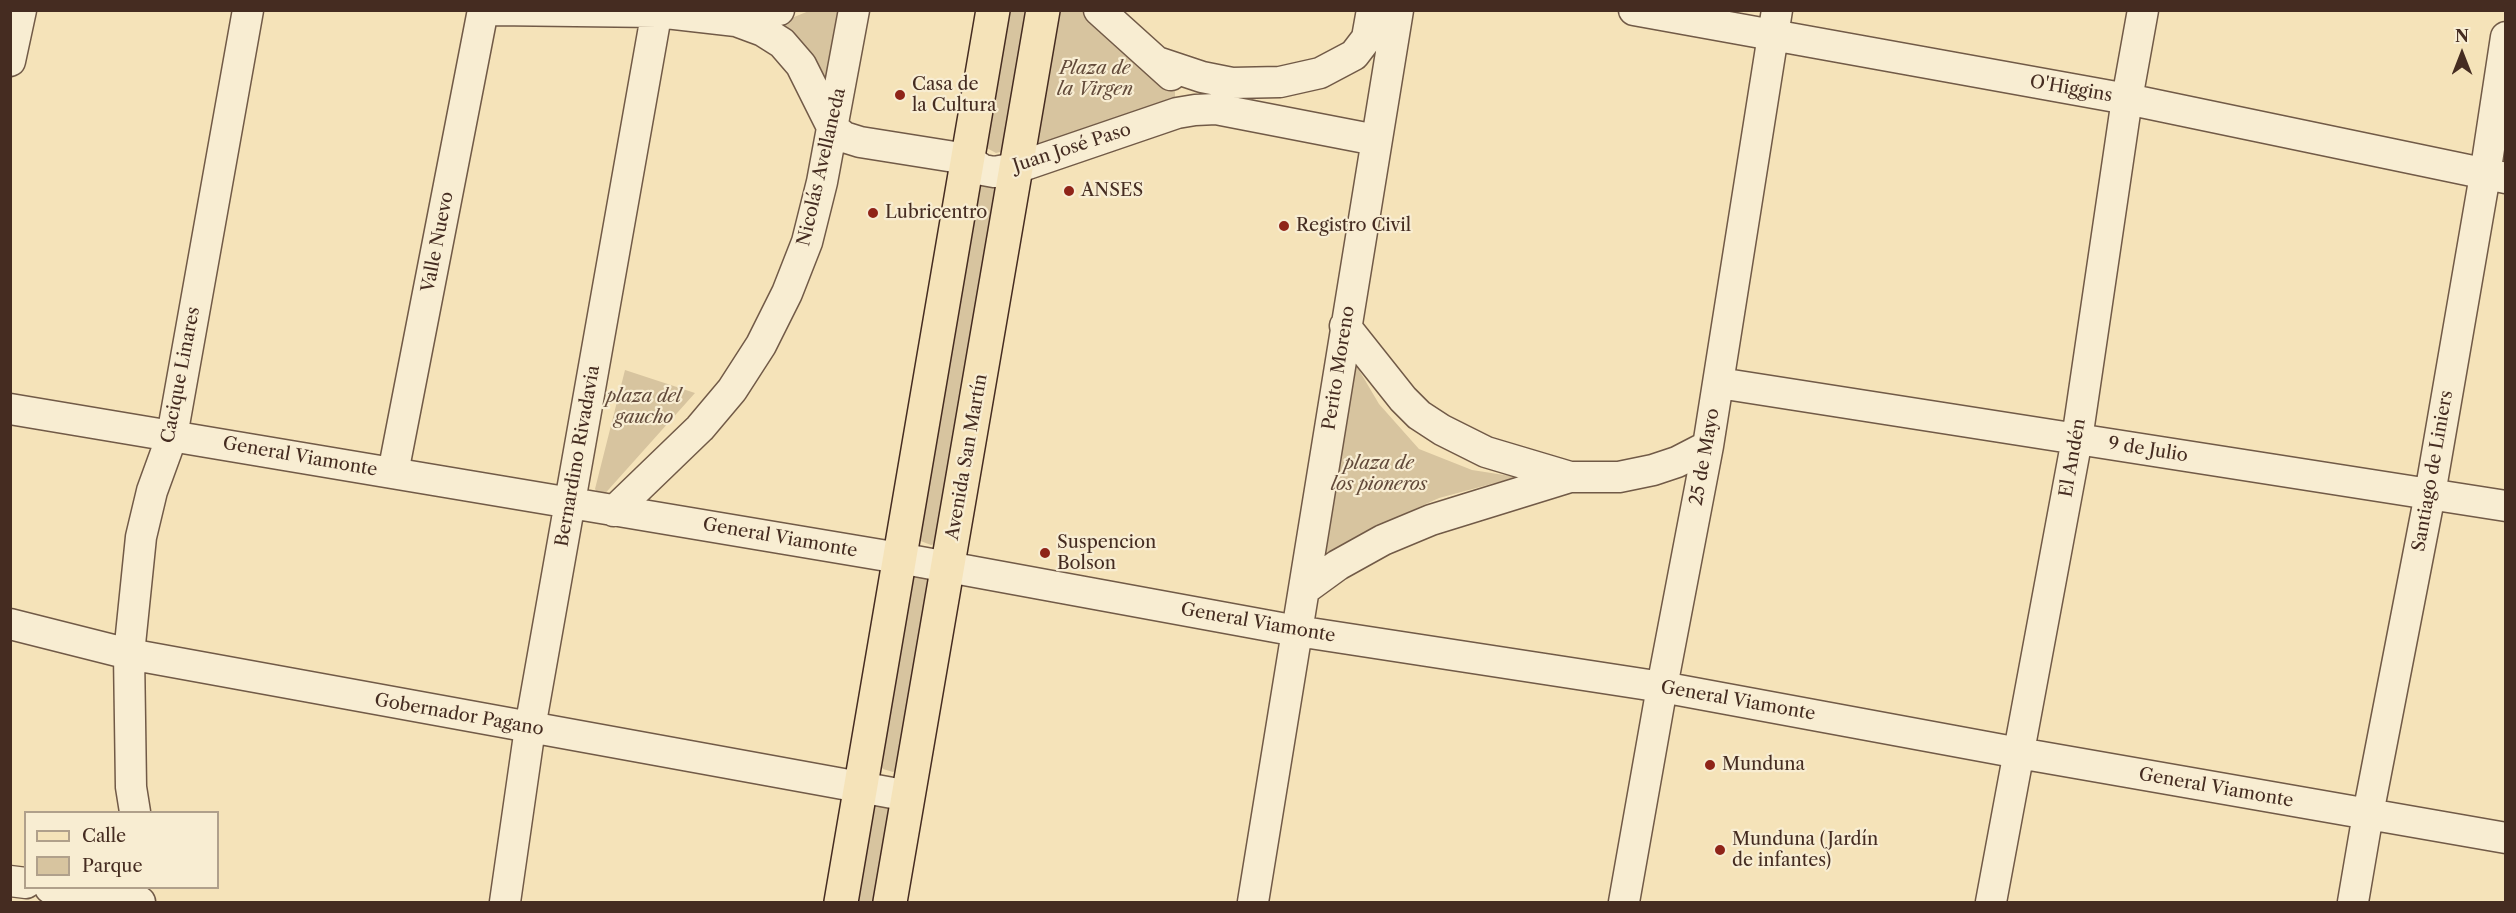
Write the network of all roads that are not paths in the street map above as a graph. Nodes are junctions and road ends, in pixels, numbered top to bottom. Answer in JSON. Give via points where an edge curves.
{"nodes":[{"id":1,"x":21,"y":10,"type":"edge"},
{"id":2,"x":248,"y":10,"type":"edge"},
{"id":3,"x":483,"y":10,"type":"edge"},
{"id":4,"x":494,"y":10,"type":"edge"},
{"id":5,"x":778,"y":10,"type":"edge"},
{"id":6,"x":854,"y":10,"type":"edge"},
{"id":7,"x":993,"y":10,"type":"edge"},
{"id":8,"x":1042,"y":10,"type":"edge"},
{"id":9,"x":1099,"y":10,"type":"edge"},
{"id":10,"x":1372,"y":10,"type":"edge"},
{"id":11,"x":1398,"y":10,"type":"edge"},
{"id":12,"x":1634,"y":10,"type":"edge"},
{"id":13,"x":2143,"y":10,"type":"edge"},
{"id":14,"x":657,"y":11,"type":"edge"},
{"id":15,"x":736,"y":21,"type":"junction"},
{"id":16,"x":1775,"y":22,"type":"edge"},
{"id":17,"x":2505,"y":37,"type":"edge"},
{"id":18,"x":10,"y":61,"type":"edge"},
{"id":19,"x":1157,"y":62,"type":"junction"},
{"id":20,"x":2127,"y":99,"type":"junction"},
{"id":21,"x":1216,"y":109,"type":"junction"},
{"id":22,"x":832,"y":127,"type":"junction"},
{"id":23,"x":1376,"y":140,"type":"junction"},
{"id":24,"x":967,"y":159,"type":"junction"},
{"id":25,"x":1016,"y":168,"type":"junction"},
{"id":26,"x":2495,"y":176,"type":"edge"},
{"id":27,"x":1345,"y":326,"type":"junction"},
{"id":28,"x":1719,"y":383,"type":"junction"},
{"id":29,"x":10,"y":409,"type":"edge"},
{"id":30,"x":172,"y":436,"type":"junction"},
{"id":31,"x":2077,"y":440,"type":"junction"},
{"id":32,"x":1708,"y":446,"type":"junction"},
{"id":33,"x":393,"y":473,"type":"junction"},
{"id":34,"x":1570,"y":477,"type":"junction"},
{"id":35,"x":2430,"y":494,"type":"junction"},
{"id":36,"x":569,"y":503,"type":"junction"},
{"id":37,"x":2505,"y":506,"type":"edge"},
{"id":38,"x":615,"y":511,"type":"junction"},
{"id":39,"x":899,"y":558,"type":"junction"},
{"id":40,"x":948,"y":567,"type":"junction"},
{"id":41,"x":1305,"y":589,"type":"junction"},
{"id":42,"x":10,"y":624,"type":"edge"},
{"id":43,"x":1297,"y":631,"type":"junction"},
{"id":44,"x":129,"y":654,"type":"junction"},
{"id":45,"x":1662,"y":687,"type":"junction"},
{"id":46,"x":530,"y":728,"type":"junction"},
{"id":47,"x":2019,"y":753,"type":"junction"},
{"id":48,"x":861,"y":787,"type":"junction"},
{"id":49,"x":909,"y":796,"type":"junction"},
{"id":50,"x":135,"y":811,"type":"edge"},
{"id":51,"x":2368,"y":814,"type":"junction"},
{"id":52,"x":2505,"y":838,"type":"edge"},
{"id":53,"x":56,"y":889,"type":"edge"},
{"id":54,"x":140,"y":903,"type":"edge"},
{"id":55,"x":505,"y":903,"type":"edge"},
{"id":56,"x":841,"y":903,"type":"edge"},
{"id":57,"x":890,"y":903,"type":"edge"},
{"id":58,"x":1253,"y":903,"type":"edge"},
{"id":59,"x":1624,"y":903,"type":"edge"},
{"id":60,"x":1991,"y":903,"type":"edge"},
{"id":61,"x":2353,"y":903,"type":"edge"}],
"edges":[{"from":1,"to":18,"type":"street"},
{"from":2,"to":30,"type":"street","name":"Cacique Linares"},
{"from":3,"to":33,"type":"street","name":"Valle Nuevo"},
{"from":4,"to":14,"type":"street"},
{"from":5,"to":15,"type":"street"},
{"from":6,"to":22,"type":"street","name":"Nicolás Avellaneda"},
{"from":7,"to":24,"type":"main road"},
{"from":8,"to":25,"type":"main road","name":"Avenida San Martín"},
{"from":9,"to":19,"type":"street","name":"Juan José Paso"},
{"from":10,"to":19,"type":"street","via":[[1368,38],[1354,55],[1320,73],[1280,82],[1232,83]]},
{"from":11,"to":23,"type":"street","name":"Perito Moreno"},
{"from":12,"to":16,"type":"street","name":"O'Higgins"},
{"from":13,"to":20,"type":"street","name":"El Andén"},
{"from":14,"to":15,"type":"street"},
{"from":14,"to":36,"type":"street","name":"Bernardino Rivadavia"},
{"from":15,"to":22,"type":"street","via":[[782,43],[801,65]]},
{"from":16,"to":20,"type":"street","name":"O'Higgins"},
{"from":16,"to":28,"type":"street","name":"25 de Mayo"},
{"from":17,"to":26,"type":"street","name":"Santiago de Liniers"},
{"from":19,"to":21,"type":"street","name":"Juan José Paso"},
{"from":20,"to":26,"type":"street","name":"O'Higgins"},
{"from":20,"to":31,"type":"street","name":"El Andén"},
{"from":21,"to":23,"type":"street","name":"Juan José Paso"},
{"from":21,"to":25,"type":"street","name":"Juan José Paso","via":[[1177,113]]},
{"from":22,"to":24,"type":"street","name":"Juan José Paso","via":[[844,137],[860,142]]},
{"from":22,"to":38,"type":"street","name":"Nicolás Avellaneda","via":[[807,242],[761,345],[732,390],[700,428]]},
{"from":23,"to":27,"type":"street","name":"Perito Moreno"},
{"from":24,"to":25,"type":"street","name":"Juan José Paso","via":[[983,170]]},
{"from":24,"to":39,"type":"main road"},
{"from":25,"to":40,"type":"main road","name":"Avenida San Martín"},
{"from":26,"to":35,"type":"street","name":"Santiago de Liniers"},
{"from":27,"to":34,"type":"street","via":[[1419,415],[1486,452]]},
{"from":27,"to":41,"type":"street","name":"Perito Moreno"},
{"from":28,"to":31,"type":"street","name":"9 de Julio"},
{"from":28,"to":32,"type":"street","name":"25 de Mayo"},
{"from":29,"to":30,"type":"street","name":"General Viamonte"},
{"from":30,"to":33,"type":"street","name":"General Viamonte"},
{"from":30,"to":44,"type":"street","name":"Cacique Linares","via":[[141,537]]},
{"from":31,"to":35,"type":"street","name":"9 de Julio"},
{"from":31,"to":47,"type":"street","name":"El Andén"},
{"from":32,"to":34,"type":"street","via":[[1653,470],[1619,477]]},
{"from":32,"to":45,"type":"street","name":"25 de Mayo"},
{"from":33,"to":36,"type":"street","name":"General Viamonte"},
{"from":34,"to":41,"type":"street","via":[[1431,520],[1383,540]]},
{"from":35,"to":37,"type":"street","name":"9 de Julio"},
{"from":35,"to":51,"type":"street","name":"Santiago de Liniers"},
{"from":36,"to":38,"type":"street","name":"General Viamonte"},
{"from":36,"to":46,"type":"street","name":"Bernardino Rivadavia"},
{"from":38,"to":39,"type":"street","name":"General Viamonte"},
{"from":39,"to":40,"type":"street","name":"General Viamonte"},
{"from":39,"to":48,"type":"main road"},
{"from":40,"to":43,"type":"street","name":"General Viamonte"},
{"from":40,"to":49,"type":"main road","name":"Avenida San Martín"},
{"from":41,"to":43,"type":"street","name":"Perito Moreno"},
{"from":42,"to":44,"type":"street","name":"Gobernador Pagano"},
{"from":43,"to":45,"type":"street","name":"General Viamonte"},
{"from":43,"to":58,"type":"street","name":"Perito Moreno"},
{"from":44,"to":46,"type":"street","name":"Gobernador Pagano"},
{"from":44,"to":50,"type":"street","name":"Cacique Linares"},
{"from":45,"to":47,"type":"street","name":"General Viamonte"},
{"from":45,"to":59,"type":"street","name":"25 de Mayo"},
{"from":46,"to":48,"type":"street","name":"Gobernador Pagano"},
{"from":46,"to":55,"type":"street","name":"Bernardino Rivadavia"},
{"from":47,"to":51,"type":"street","name":"General Viamonte"},
{"from":47,"to":60,"type":"street","name":"El Andén"},
{"from":48,"to":49,"type":"street","name":"Gobernador Pagano"},
{"from":48,"to":56,"type":"main road"},
{"from":49,"to":57,"type":"main road","name":"Avenida San Martín"},
{"from":51,"to":52,"type":"street","name":"General Viamonte"},
{"from":51,"to":61,"type":"street","name":"Santiago de Liniers"},
{"from":53,"to":54,"type":"street"}]}
